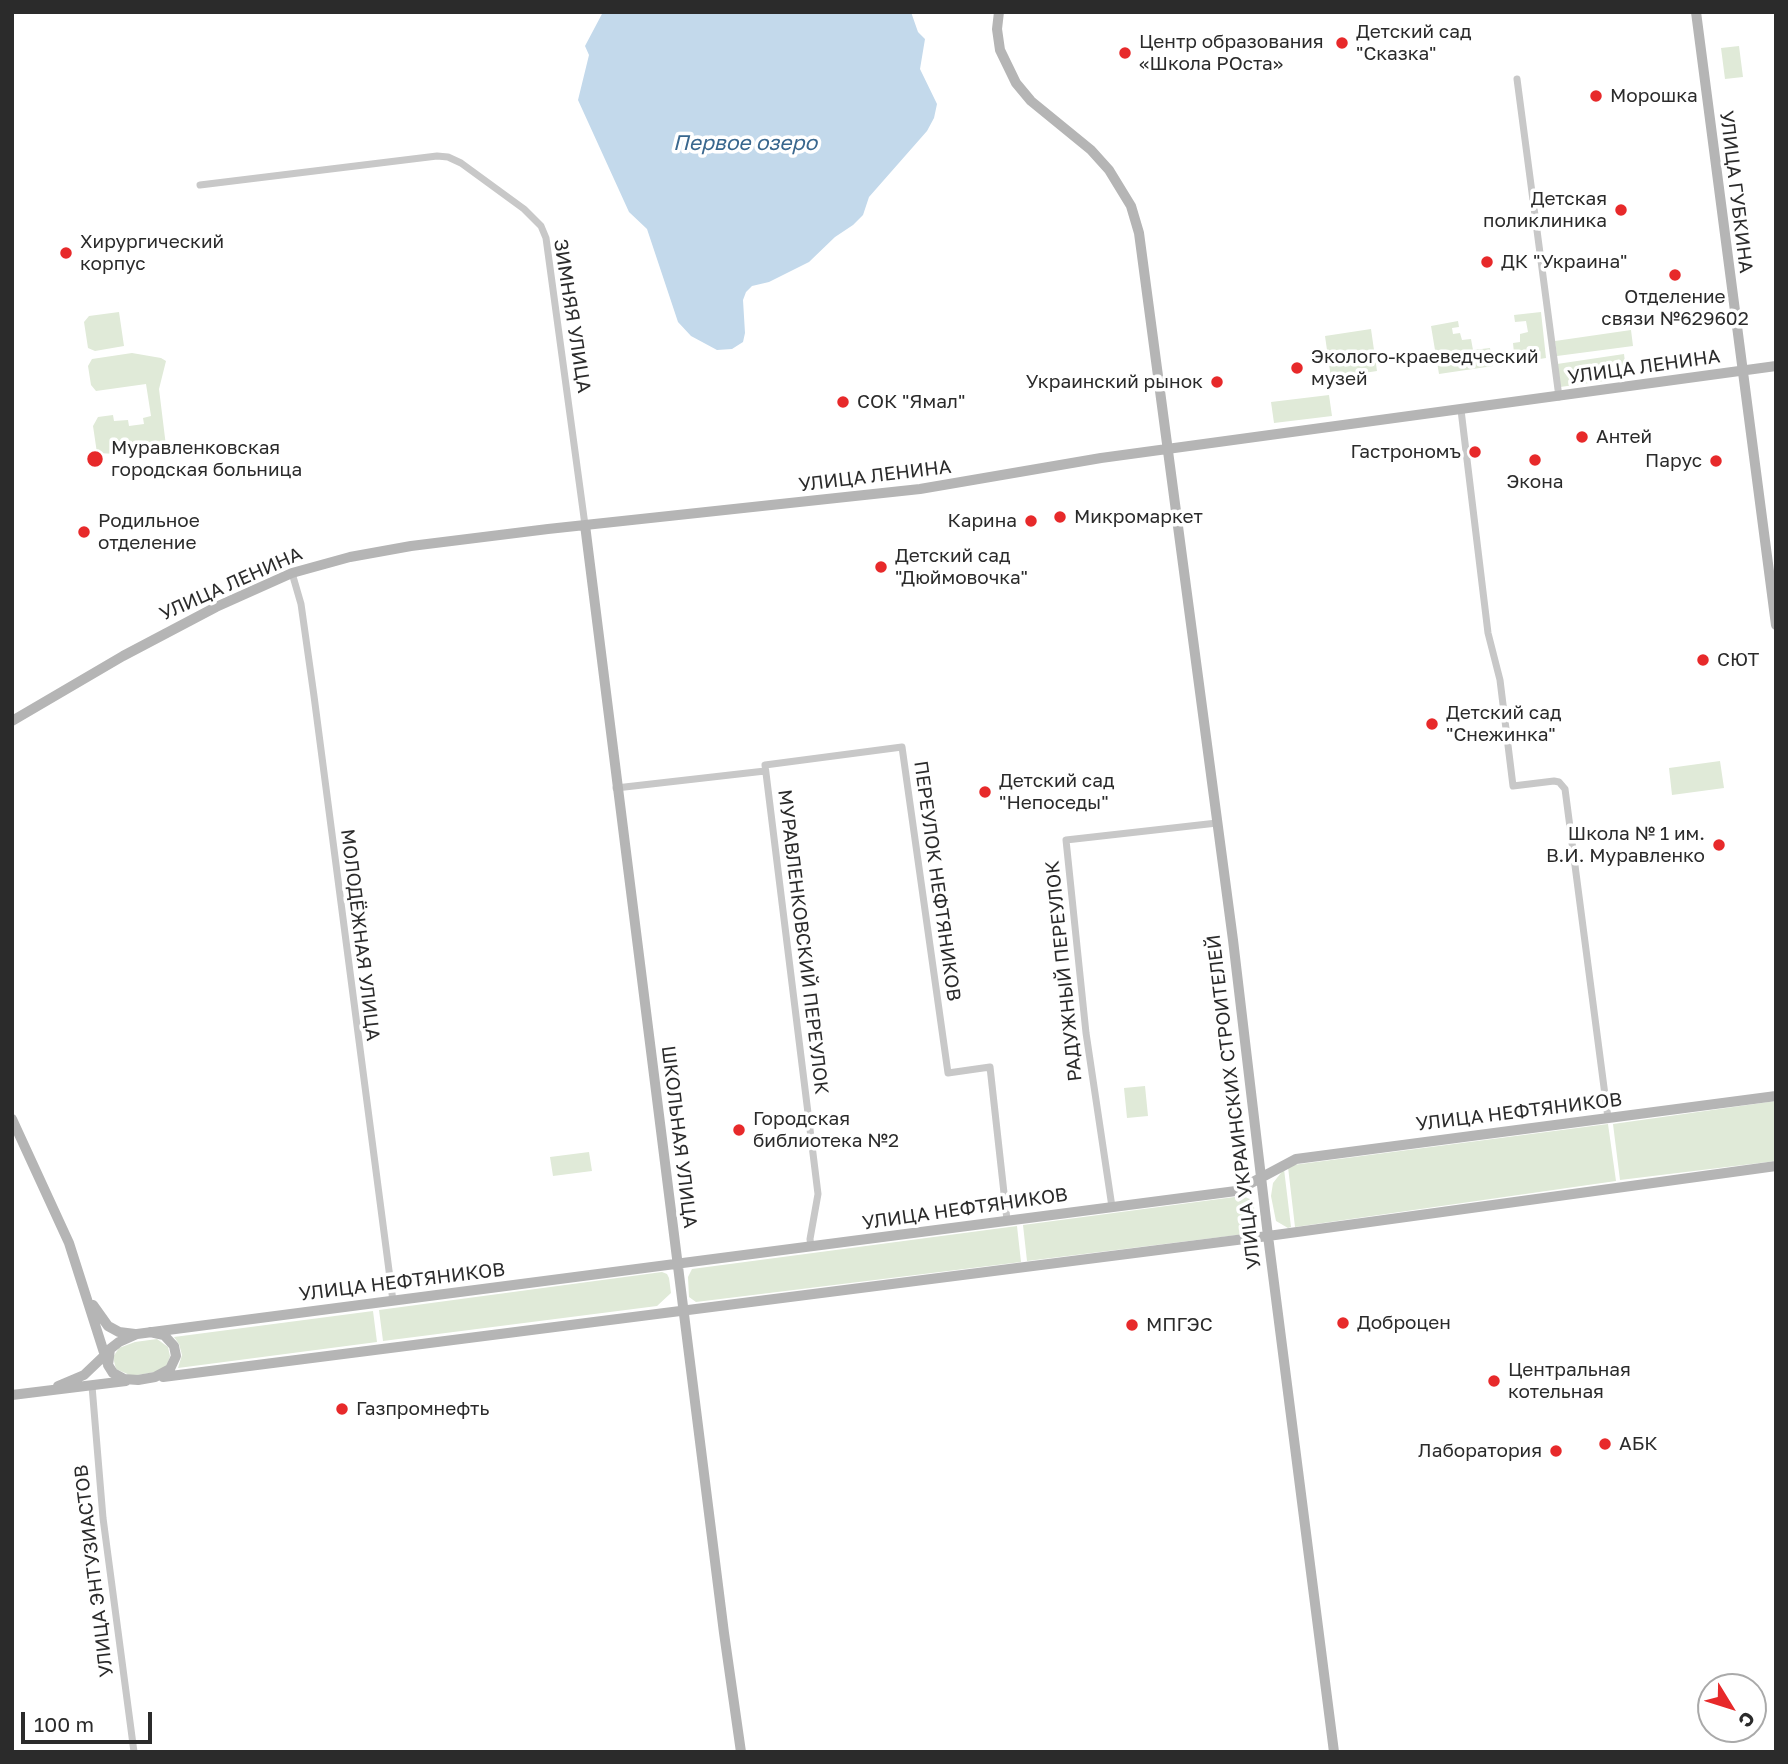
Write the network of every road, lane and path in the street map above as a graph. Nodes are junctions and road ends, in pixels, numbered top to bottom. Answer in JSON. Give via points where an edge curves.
{"nodes":[{"id":1,"x":999,"y":12,"type":"edge"},
{"id":2,"x":1696,"y":12,"type":"edge"},
{"id":3,"x":1517,"y":79,"type":"dead end"},
{"id":4,"x":200,"y":186,"type":"dead end"},
{"id":5,"x":1776,"y":366,"type":"edge"},
{"id":6,"x":1742,"y":372,"type":"junction"},
{"id":7,"x":1559,"y":397,"type":"junction"},
{"id":8,"x":1461,"y":410,"type":"junction"},
{"id":9,"x":1167,"y":449,"type":"junction"},
{"id":10,"x":585,"y":525,"type":"junction"},
{"id":11,"x":292,"y":573,"type":"junction"},
{"id":12,"x":1776,"y":625,"type":"edge"},
{"id":13,"x":12,"y":721,"type":"edge"},
{"id":14,"x":765,"y":768,"type":"junction"},
{"id":15,"x":616,"y":788,"type":"junction"},
{"id":16,"x":1217,"y":823,"type":"junction"},
{"id":17,"x":1776,"y":1096,"type":"edge"},
{"id":18,"x":1608,"y":1118,"type":"junction"},
{"id":19,"x":12,"y":1119,"type":"edge"},
{"id":20,"x":1776,"y":1166,"type":"edge"},
{"id":21,"x":1262,"y":1177,"type":"junction"},
{"id":22,"x":1112,"y":1207,"type":"junction"},
{"id":23,"x":1007,"y":1220,"type":"junction"},
{"id":24,"x":1268,"y":1236,"type":"junction"},
{"id":25,"x":811,"y":1247,"type":"junction"},
{"id":26,"x":677,"y":1264,"type":"junction"},
{"id":27,"x":86,"y":1293,"type":"junction"},
{"id":28,"x":393,"y":1301,"type":"junction"},
{"id":29,"x":683,"y":1309,"type":"junction"},
{"id":30,"x":150,"y":1332,"type":"junction"},
{"id":31,"x":138,"y":1334,"type":"junction"},
{"id":32,"x":97,"y":1335,"type":"junction"},
{"id":33,"x":108,"y":1357,"type":"junction"},
{"id":34,"x":84,"y":1375,"type":"junction"},
{"id":35,"x":155,"y":1377,"type":"junction"},
{"id":36,"x":138,"y":1380,"type":"junction"},
{"id":37,"x":92,"y":1386,"type":"junction"},
{"id":38,"x":16,"y":1395,"type":"edge"},
{"id":39,"x":134,"y":1752,"type":"edge"},
{"id":40,"x":741,"y":1752,"type":"edge"},
{"id":41,"x":1334,"y":1752,"type":"edge"}],
"edges":[{"from":1,"to":9,"type":"main road","name":"УЛИЦА УКРАИНСКИХ СТРОИТЕЛЕЙ","via":[[1000,50],[1016,83],[1100,159],[1131,206],[1142,250]]},
{"from":2,"to":6,"type":"main road","name":"УЛИЦА ГУБКИНА"},
{"from":3,"to":7,"type":"street"},
{"from":4,"to":10,"type":"street","name":"ЗИМНЯЯ УЛИЦА","via":[[437,156],[461,163],[524,209],[546,238]]},
{"from":5,"to":6,"type":"main road","name":"УЛИЦА ЛЕНИНА"},
{"from":6,"to":7,"type":"main road","name":"УЛИЦА ЛЕНИНА"},
{"from":6,"to":12,"type":"main road","name":"УЛИЦА ГУБКИНА"},
{"from":7,"to":8,"type":"main road","name":"УЛИЦА ЛЕНИНА"},
{"from":8,"to":9,"type":"main road","name":"УЛИЦА ЛЕНИНА"},
{"from":8,"to":18,"type":"street","via":[[1488,633],[1500,680],[1513,786],[1554,781],[1566,789]]},
{"from":9,"to":10,"type":"main road","name":"УЛИЦА ЛЕНИНА","via":[[853,498]]},
{"from":9,"to":16,"type":"main road","name":"УЛИЦА УКРАИНСКИХ СТРОИТЕЛЕЙ"},
{"from":10,"to":11,"type":"main road","name":"УЛИЦА ЛЕНИНА","via":[[400,548]]},
{"from":10,"to":15,"type":"main road","name":"ШКОЛЬНАЯ УЛИЦА"},
{"from":11,"to":13,"type":"main road","name":"УЛИЦА ЛЕНИНА","via":[[164,633]]},
{"from":11,"to":28,"type":"street","name":"МОЛОДЁЖНАЯ УЛИЦА","via":[[314,696]]},
{"from":14,"to":15,"type":"street","name":"ПЕРЕУЛОК НЕФТЯНИКОВ"},
{"from":14,"to":23,"type":"street","name":"ПЕРЕУЛОК НЕФТЯНИКОВ","via":[[902,747],[948,1073],[990,1068]]},
{"from":14,"to":25,"type":"street","name":"МУРАВЛЕНКОВСКИЙ ПЕРЕУЛОК","via":[[818,1194]]},
{"from":15,"to":26,"type":"main road","name":"ШКОЛЬНАЯ УЛИЦА"},
{"from":16,"to":21,"type":"main road","name":"УЛИЦА УКРАИНСКИХ СТРОИТЕЛЕЙ"},
{"from":16,"to":22,"type":"street","name":"РАДУЖНЫЙ ПЕРЕУЛОК","via":[[1066,840],[1083,1010]]},
{"from":17,"to":18,"type":"main road","name":"УЛИЦА НЕФТЯНИКОВ"},
{"from":18,"to":21,"type":"main road","name":"УЛИЦА НЕФТЯНИКОВ","via":[[1296,1159]]},
{"from":19,"to":27,"type":"main road","via":[[69,1243]]},
{"from":20,"to":24,"type":"main road","name":"УЛИЦА НЕФТЯНИКОВ"},
{"from":21,"to":22,"type":"main road","name":"УЛИЦА НЕФТЯНИКОВ","via":[[1236,1191]]},
{"from":21,"to":24,"type":"main road","name":"УЛИЦА УКРАИНСКИХ СТРОИТЕЛЕЙ"},
{"from":22,"to":23,"type":"main road","name":"УЛИЦА НЕФТЯНИКОВ"},
{"from":23,"to":25,"type":"main road","name":"УЛИЦА НЕФТЯНИКОВ"},
{"from":24,"to":29,"type":"main road","name":"УЛИЦА НЕФТЯНИКОВ"},
{"from":24,"to":41,"type":"main road","name":"УЛИЦА УКРАИНСКИХ СТРОИТЕЛЕЙ"},
{"from":25,"to":26,"type":"main road","name":"УЛИЦА НЕФТЯНИКОВ"},
{"from":26,"to":28,"type":"main road","name":"УЛИЦА НЕФТЯНИКОВ"},
{"from":26,"to":29,"type":"main road","name":"ШКОЛЬНАЯ УЛИЦА"},
{"from":27,"to":31,"type":"main road","via":[[108,1326]]},
{"from":27,"to":32,"type":"main road"},
{"from":28,"to":30,"type":"main road","name":"УЛИЦА НЕФТЯНИКОВ"},
{"from":29,"to":35,"type":"main road","name":"УЛИЦА НЕФТЯНИКОВ"},
{"from":29,"to":40,"type":"main road","name":"ШКОЛЬНАЯ УЛИЦА"},
{"from":30,"to":31,"type":"main road","name":"УЛИЦА НЕФТЯНИКОВ"},
{"from":30,"to":35,"type":"main road","via":[[164,1335],[176,1351],[170,1369]]},
{"from":31,"to":33,"type":"main road","name":"УЛИЦА НЕФТЯНИКОВ","via":[[119,1342]]},
{"from":32,"to":33,"type":"main road"},
{"from":32,"to":34,"type":"main road"},
{"from":33,"to":34,"type":"main road","name":"УЛИЦА НЕФТЯНИКОВ"},
{"from":33,"to":36,"type":"main road","via":[[116,1376]]},
{"from":34,"to":38,"type":"main road","name":"УЛИЦА НЕФТЯНИКОВ"},
{"from":35,"to":36,"type":"main road","name":"УЛИЦА НЕФТЯНИКОВ"},
{"from":36,"to":37,"type":"main road","name":"УЛИЦА НЕФТЯНИКОВ"},
{"from":37,"to":38,"type":"main road","name":"УЛИЦА НЕФТЯНИКОВ"},
{"from":37,"to":39,"type":"street","name":"УЛИЦА ЭНТУЗИАСТОВ","via":[[103,1518]]}]}
